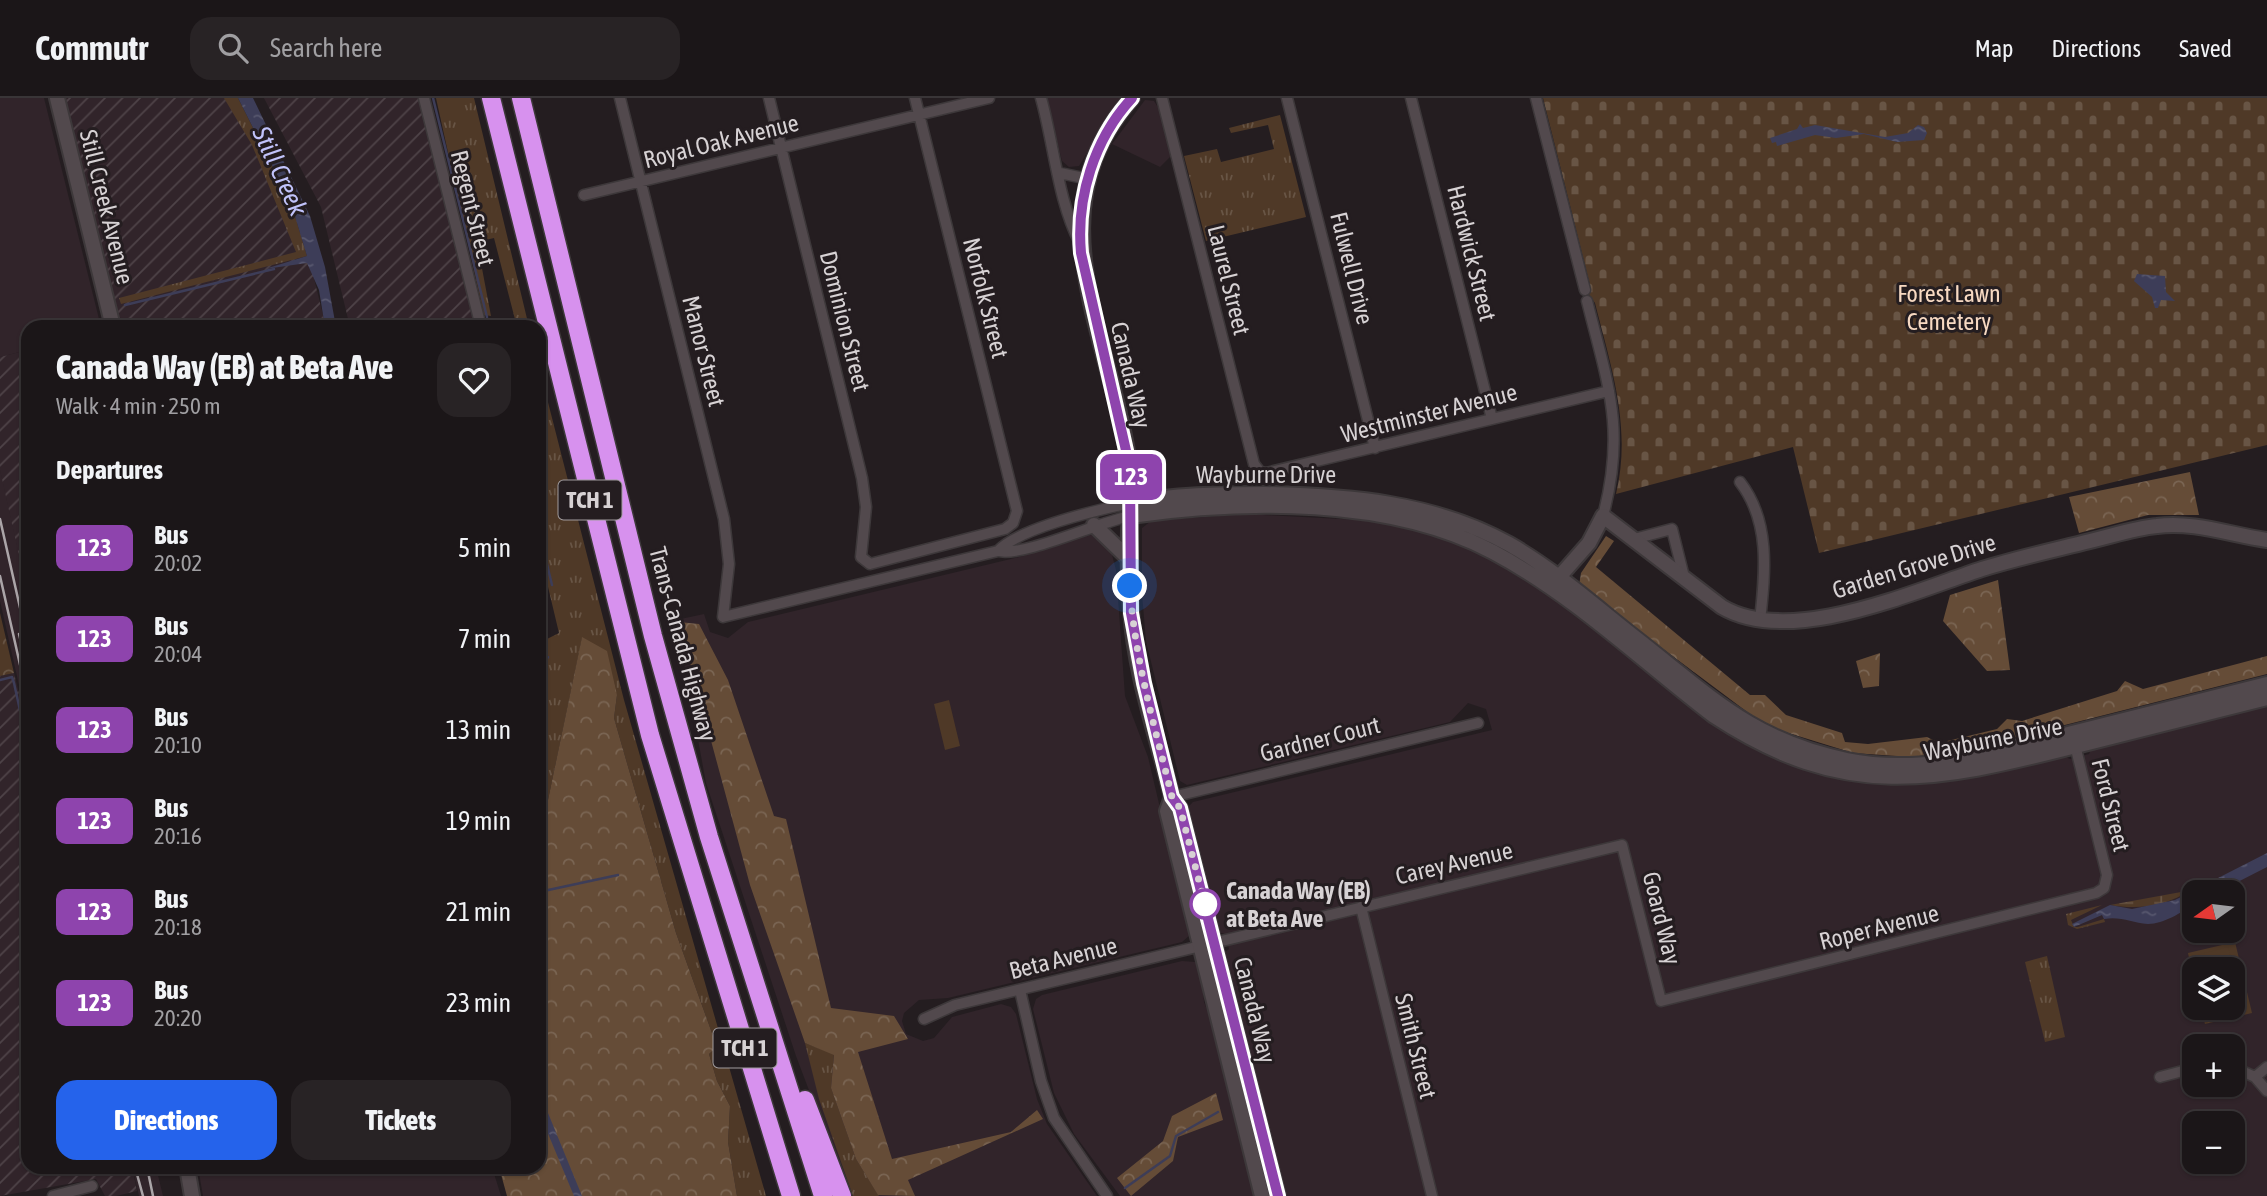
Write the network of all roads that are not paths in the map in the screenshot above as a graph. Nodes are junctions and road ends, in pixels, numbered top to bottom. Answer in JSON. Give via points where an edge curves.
{"nodes":[{"id":1,"x":57,"y":98,"type":"edge"},
{"id":2,"x":424,"y":98,"type":"edge"},
{"id":3,"x":491,"y":98,"type":"edge"},
{"id":4,"x":521,"y":98,"type":"edge"},
{"id":5,"x":620,"y":98,"type":"edge"},
{"id":6,"x":769,"y":98,"type":"edge"},
{"id":7,"x":915,"y":98,"type":"edge"},
{"id":8,"x":989,"y":98,"type":"edge"},
{"id":9,"x":1041,"y":98,"type":"edge"},
{"id":10,"x":1132,"y":98,"type":"edge"},
{"id":11,"x":1162,"y":98,"type":"edge"},
{"id":12,"x":1287,"y":98,"type":"edge"},
{"id":13,"x":1411,"y":98,"type":"edge"},
{"id":14,"x":1536,"y":98,"type":"edge"},
{"id":15,"x":919,"y":114,"type":"junction"},
{"id":16,"x":781,"y":148,"type":"junction"},
{"id":17,"x":1060,"y":173,"type":"junction"},
{"id":18,"x":1088,"y":179,"type":"junction"},
{"id":19,"x":641,"y":183,"type":"junction"},
{"id":20,"x":584,"y":195,"type":"dead end"},
{"id":21,"x":1080,"y":243,"type":"junction"},
{"id":22,"x":111,"y":320,"type":"edge"},
{"id":23,"x":479,"y":320,"type":"edge"},
{"id":24,"x":1609,"y":391,"type":"junction"},
{"id":25,"x":1492,"y":419,"type":"junction"},
{"id":26,"x":1375,"y":448,"type":"junction"},
{"id":27,"x":1258,"y":471,"type":"joint"},
{"id":28,"x":1740,"y":482,"type":"dead end"},
{"id":29,"x":1130,"y":510,"type":"junction"},
{"id":30,"x":1603,"y":516,"type":"junction"},
{"id":31,"x":1094,"y":525,"type":"junction"},
{"id":32,"x":1634,"y":539,"type":"junction"},
{"id":33,"x":2267,"y":540,"type":"edge"},
{"id":34,"x":998,"y":551,"type":"junction"},
{"id":35,"x":860,"y":556,"type":"joint"},
{"id":36,"x":1129,"y":559,"type":"junction"},
{"id":37,"x":1684,"y":577,"type":"junction"},
{"id":38,"x":1555,"y":583,"type":"junction"},
{"id":39,"x":723,"y":617,"type":"joint"},
{"id":40,"x":1760,"y":621,"type":"junction"},
{"id":41,"x":2267,"y":684,"type":"edge"},
{"id":42,"x":2267,"y":698,"type":"edge"},
{"id":43,"x":1478,"y":723,"type":"dead end"},
{"id":44,"x":2073,"y":740,"type":"junction"},
{"id":45,"x":1172,"y":797,"type":"junction"},
{"id":46,"x":1622,"y":845,"type":"joint"},
{"id":47,"x":2104,"y":888,"type":"joint"},
{"id":48,"x":1361,"y":906,"type":"junction"},
{"id":49,"x":1208,"y":945,"type":"junction"},
{"id":50,"x":757,"y":984,"type":"junction"},
{"id":51,"x":1020,"y":990,"type":"junction"},
{"id":52,"x":1661,"y":1001,"type":"joint"},
{"id":53,"x":924,"y":1019,"type":"dead end"},
{"id":54,"x":2267,"y":1067,"type":"edge"},
{"id":55,"x":2182,"y":1071,"type":"edge"},
{"id":56,"x":2245,"y":1072,"type":"edge"},
{"id":57,"x":2160,"y":1077,"type":"dead end"},
{"id":58,"x":2255,"y":1077,"type":"junction"},
{"id":59,"x":2267,"y":1091,"type":"edge"},
{"id":60,"x":188,"y":1174,"type":"edge"},
{"id":61,"x":92,"y":1186,"type":"dead end"},
{"id":62,"x":52,"y":1196,"type":"edge"},
{"id":63,"x":192,"y":1196,"type":"edge"},
{"id":64,"x":792,"y":1196,"type":"edge"},
{"id":65,"x":823,"y":1196,"type":"edge"},
{"id":66,"x":842,"y":1196,"type":"edge"},
{"id":67,"x":1107,"y":1196,"type":"edge"},
{"id":68,"x":1262,"y":1196,"type":"edge"},
{"id":69,"x":1278,"y":1196,"type":"edge"},
{"id":70,"x":1432,"y":1196,"type":"edge"}],
"edges":[{"from":1,"to":22,"type":"street","name":"Still Creek Avenue"},
{"from":2,"to":23,"type":"street","name":"Regent Street"},
{"from":3,"to":64,"type":"highway","number":"TCH 1","via":[[650,735]]},
{"from":4,"to":50,"type":"highway","name":"Trans-Canada Highway","number":"TCH 1","via":[[653,636],[709,837]]},
{"from":5,"to":19,"type":"street","name":"Manor Street"},
{"from":6,"to":16,"type":"street","name":"Dominion Street"},
{"from":7,"to":15,"type":"street","name":"Norfolk Street"},
{"from":8,"to":15,"type":"street","name":"Royal Oak Avenue"},
{"from":9,"to":17,"type":"street"},
{"from":10,"to":18,"type":"street","name":"Canada Way","via":[[1100,144]]},
{"from":11,"to":27,"type":"street","name":"Laurel Street"},
{"from":12,"to":26,"type":"street","name":"Fulwell Drive"},
{"from":13,"to":25,"type":"street","name":"Hardwick Street"},
{"from":14,"to":24,"type":"street"},
{"from":15,"to":16,"type":"street","name":"Royal Oak Avenue"},
{"from":15,"to":35,"type":"street","name":"Norfolk Street","via":[[1016,508],[1011,525],[988,535],[872,564]]},
{"from":16,"to":19,"type":"street","name":"Royal Oak Avenue"},
{"from":16,"to":35,"type":"street","name":"Dominion Street","via":[[864,491]]},
{"from":17,"to":18,"type":"street"},
{"from":17,"to":21,"type":"street","via":[[1066,216]]},
{"from":18,"to":21,"type":"street","name":"Canada Way"},
{"from":19,"to":20,"type":"street","name":"Royal Oak Avenue"},
{"from":19,"to":39,"type":"street","name":"Manor Street","via":[[724,519],[729,575]]},
{"from":21,"to":29,"type":"street","name":"Canada Way","via":[[1130,468]]},
{"from":24,"to":25,"type":"street","name":"Westminster Avenue"},
{"from":24,"to":30,"type":"street","via":[[1616,452]]},
{"from":25,"to":26,"type":"street","name":"Westminster Avenue"},
{"from":26,"to":27,"type":"street","name":"Westminster Avenue","via":[[1266,473]]},
{"from":28,"to":40,"type":"street","via":[[1752,498],[1762,536],[1765,569]]},
{"from":29,"to":31,"type":"street","name":"Wayburne Drive"},
{"from":29,"to":34,"type":"street","name":"Wayburne Drive","via":[[1079,516],[1006,542]]},
{"from":29,"to":36,"type":"street","name":"Canada Way"},
{"from":29,"to":38,"type":"street","name":"Wayburne Drive","via":[[1281,508],[1414,515]]},
{"from":30,"to":32,"type":"street","name":"Garden Grove Drive"},
{"from":30,"to":38,"type":"street","via":[[1589,543]]},
{"from":31,"to":34,"type":"street","name":"Wayburne Drive","via":[[1011,554]]},
{"from":31,"to":36,"type":"street"},
{"from":32,"to":37,"type":"street","name":"Garden Grove Drive"},
{"from":32,"to":37,"type":"street","via":[[1672,529]]},
{"from":33,"to":40,"type":"street","name":"Garden Grove Drive","via":[[2184,526],[2155,526],[2005,562],[1864,607],[1804,621]]},
{"from":34,"to":39,"type":"street","name":"Wayburne Drive"},
{"from":36,"to":45,"type":"street","name":"Canada Way","via":[[1136,648]]},
{"from":37,"to":40,"type":"street","name":"Garden Grove Drive","via":[[1731,612]]},
{"from":38,"to":44,"type":"street","name":"Wayburne Drive","via":[[1734,722],[1798,760],[1893,778],[1954,775]]},
{"from":41,"to":44,"type":"street","name":"Wayburne Drive"},
{"from":42,"to":44,"type":"street","name":"Wayburne Drive"},
{"from":43,"to":45,"type":"street","name":"Gardner Court"},
{"from":44,"to":47,"type":"street","name":"Ford Street","via":[[2107,875]]},
{"from":45,"to":49,"type":"street","name":"Canada Way","via":[[1167,811]]},
{"from":46,"to":48,"type":"street","name":"Carey Avenue"},
{"from":46,"to":52,"type":"street","name":"Goard Way"},
{"from":47,"to":52,"type":"street","name":"Roper Avenue","via":[[2086,897]]},
{"from":48,"to":49,"type":"street","name":"Carey Avenue"},
{"from":48,"to":70,"type":"street","name":"Smith Street"},
{"from":49,"to":51,"type":"street","name":"Beta Avenue"},
{"from":49,"to":68,"type":"street","name":"Canada Way"},
{"from":49,"to":69,"type":"street","name":"Canada Way"},
{"from":50,"to":65,"type":"highway","name":"Trans-Canada Highway","number":"TCH 1"},
{"from":50,"to":66,"type":"highway"},
{"from":51,"to":53,"type":"street","name":"Beta Avenue","via":[[942,1009]]},
{"from":51,"to":67,"type":"street","via":[[1054,1118]]},
{"from":54,"to":58,"type":"street"},
{"from":55,"to":57,"type":"street"},
{"from":56,"to":58,"type":"street"},
{"from":58,"to":59,"type":"street"},
{"from":60,"to":63,"type":"street"},
{"from":61,"to":62,"type":"street"}]}
